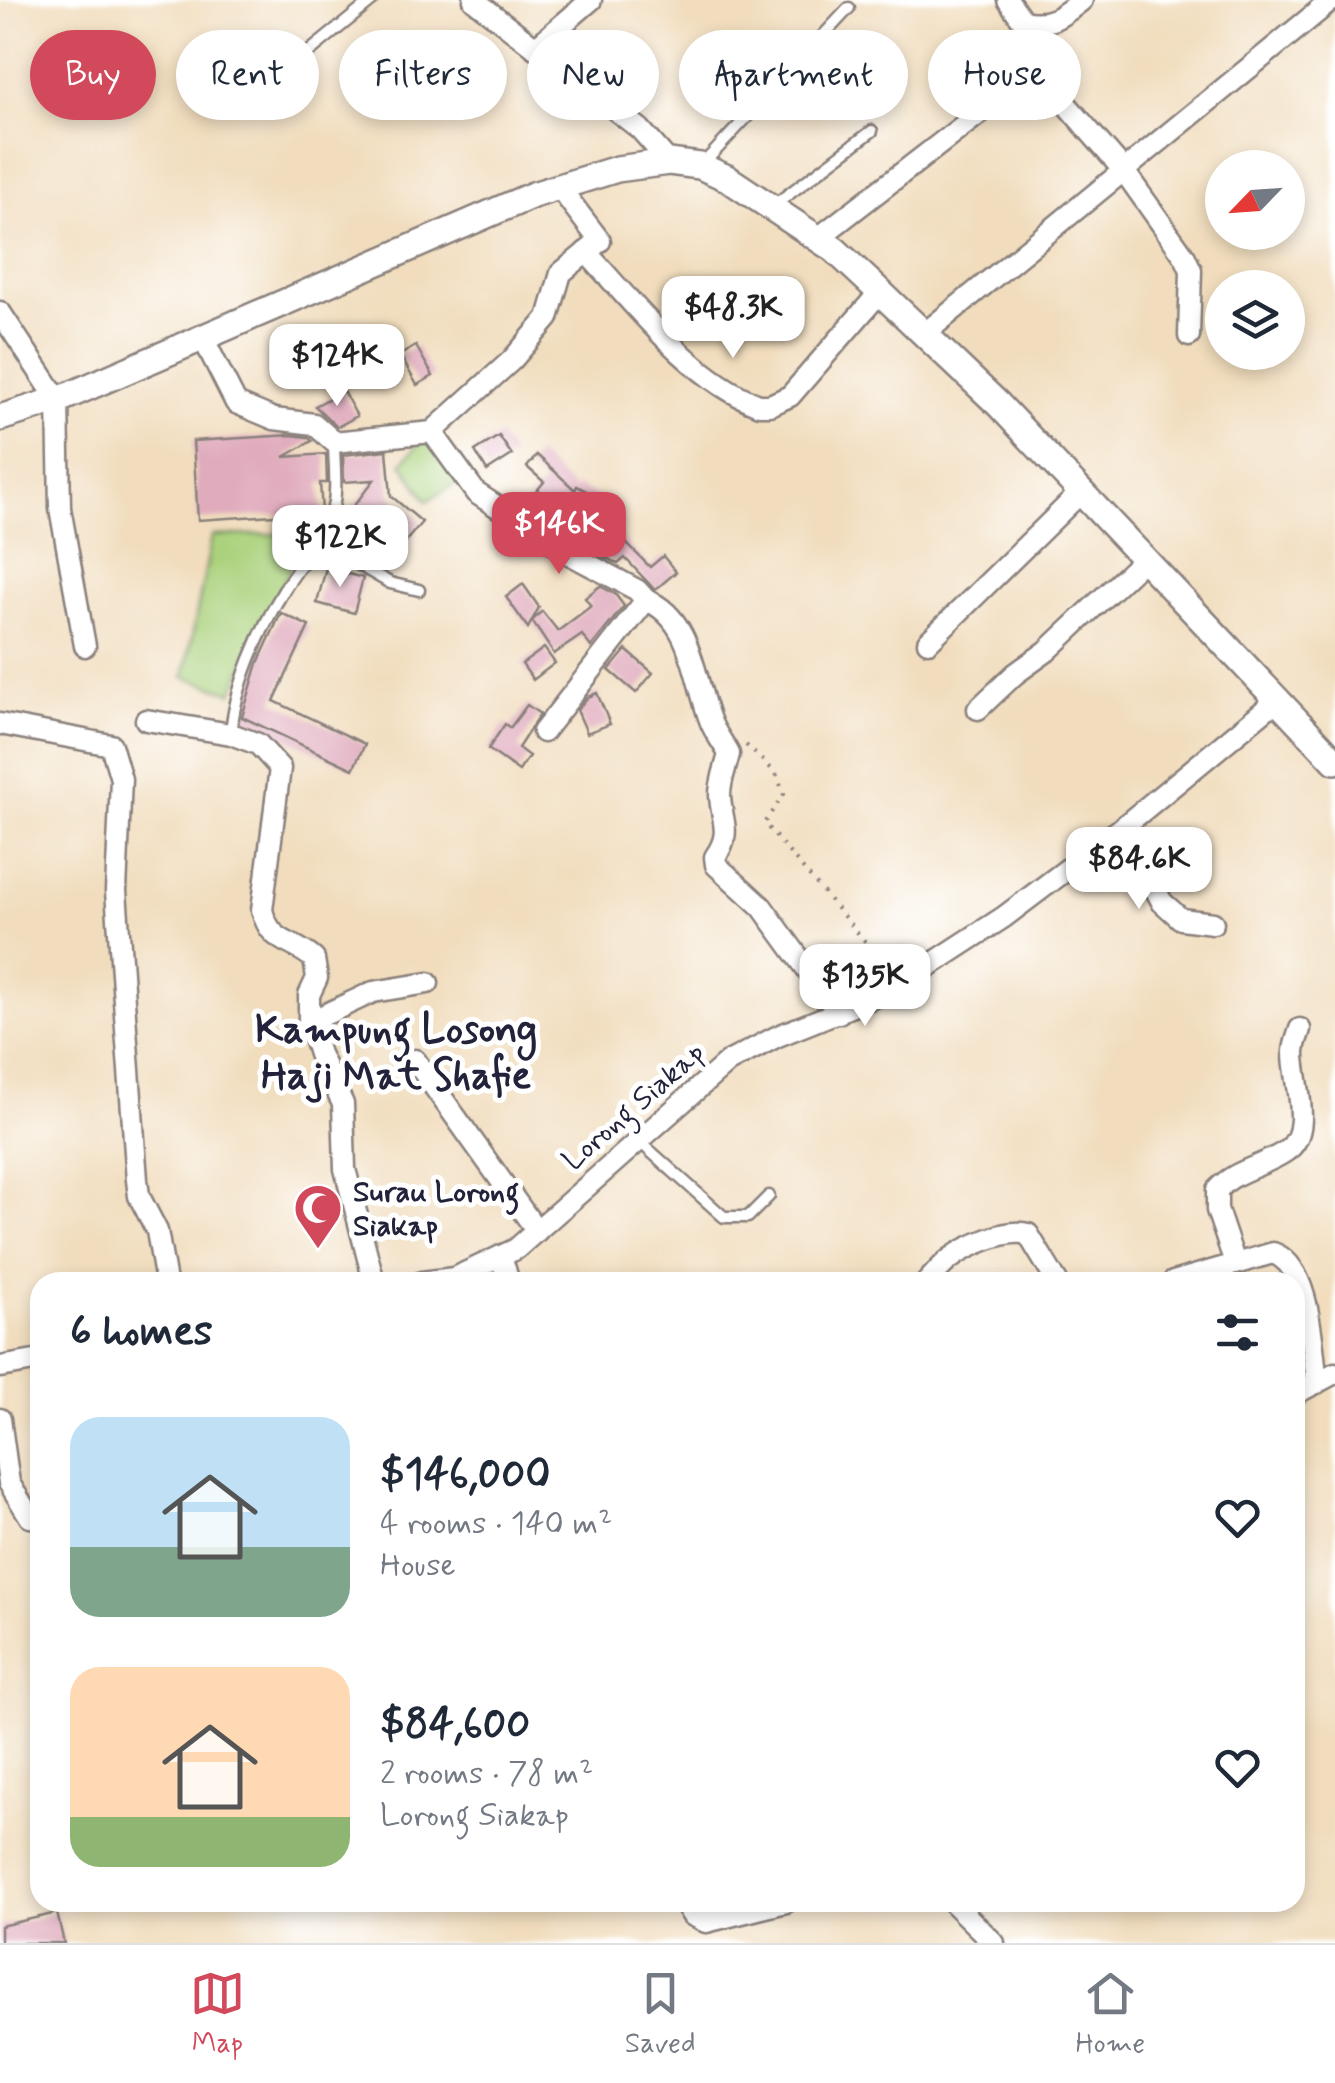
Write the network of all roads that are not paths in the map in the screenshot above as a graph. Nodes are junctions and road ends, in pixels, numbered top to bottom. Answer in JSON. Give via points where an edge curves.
{"nodes":[{"id":1,"x":373,"y":0,"type":"edge"},
{"id":2,"x":474,"y":0,"type":"edge"},
{"id":3,"x":591,"y":0,"type":"edge"},
{"id":4,"x":1008,"y":0,"type":"edge"},
{"id":5,"x":1082,"y":0,"type":"edge"},
{"id":6,"x":1332,"y":0,"type":"edge"},
{"id":7,"x":849,"y":8,"type":"dead end"},
{"id":8,"x":556,"y":30,"type":"edge"},
{"id":9,"x":527,"y":42,"type":"edge"},
{"id":10,"x":319,"y":44,"type":"edge"},
{"id":11,"x":628,"y":120,"type":"edge"},
{"id":12,"x":872,"y":131,"type":"dead end"},
{"id":13,"x":668,"y":162,"type":"junction"},
{"id":14,"x":700,"y":166,"type":"junction"},
{"id":15,"x":1124,"y":170,"type":"junction"},
{"id":16,"x":559,"y":187,"type":"junction"},
{"id":17,"x":771,"y":208,"type":"junction"},
{"id":18,"x":817,"y":239,"type":"junction"},
{"id":19,"x":586,"y":252,"type":"junction"},
{"id":20,"x":880,"y":292,"type":"junction"},
{"id":21,"x":0,"y":312,"type":"edge"},
{"id":22,"x":924,"y":334,"type":"junction"},
{"id":23,"x":1189,"y":336,"type":"dead end"},
{"id":24,"x":203,"y":338,"type":"junction"},
{"id":25,"x":58,"y":400,"type":"junction"},
{"id":26,"x":0,"y":418,"type":"edge"},
{"id":27,"x":432,"y":432,"type":"junction"},
{"id":28,"x":334,"y":442,"type":"junction"},
{"id":29,"x":1081,"y":492,"type":"junction"},
{"id":30,"x":318,"y":542,"type":"junction"},
{"id":31,"x":1144,"y":559,"type":"junction"},
{"id":32,"x":420,"y":590,"type":"dead end"},
{"id":33,"x":646,"y":600,"type":"junction"},
{"id":34,"x":928,"y":642,"type":"dead end"},
{"id":35,"x":85,"y":646,"type":"dead end"},
{"id":36,"x":1278,"y":700,"type":"junction"},
{"id":37,"x":978,"y":709,"type":"dead end"},
{"id":38,"x":146,"y":720,"type":"dead end"},
{"id":39,"x":0,"y":724,"type":"edge"},
{"id":40,"x":542,"y":732,"type":"dead end"},
{"id":41,"x":231,"y":734,"type":"junction"},
{"id":42,"x":1335,"y":762,"type":"edge"},
{"id":43,"x":1122,"y":827,"type":"junction"},
{"id":44,"x":1212,"y":923,"type":"dead end"},
{"id":45,"x":428,"y":983,"type":"dead end"},
{"id":46,"x":839,"y":1013,"type":"junction"},
{"id":47,"x":309,"y":1022,"type":"junction"},
{"id":48,"x":1300,"y":1029,"type":"dead end"},
{"id":49,"x":415,"y":1060,"type":"dead end"},
{"id":50,"x":639,"y":1141,"type":"junction"},
{"id":51,"x":769,"y":1196,"type":"dead end"},
{"id":52,"x":537,"y":1230,"type":"junction"},
{"id":53,"x":501,"y":1256,"type":"junction"},
{"id":54,"x":1236,"y":1263,"type":"junction"},
{"id":55,"x":164,"y":1272,"type":"edge"},
{"id":56,"x":371,"y":1272,"type":"edge"},
{"id":57,"x":467,"y":1272,"type":"edge"},
{"id":58,"x":506,"y":1272,"type":"edge"},
{"id":59,"x":937,"y":1272,"type":"edge"},
{"id":60,"x":1051,"y":1272,"type":"edge"},
{"id":61,"x":1206,"y":1272,"type":"edge"},
{"id":62,"x":1294,"y":1272,"type":"edge"},
{"id":63,"x":1305,"y":1300,"type":"edge"},
{"id":64,"x":30,"y":1362,"type":"edge"},
{"id":65,"x":0,"y":1367,"type":"edge"},
{"id":66,"x":1326,"y":1378,"type":"edge"},
{"id":67,"x":0,"y":1420,"type":"edge"},
{"id":68,"x":30,"y":1516,"type":"edge"},
{"id":69,"x":690,"y":1912,"type":"edge"},
{"id":70,"x":744,"y":1912,"type":"edge"},
{"id":71,"x":962,"y":1912,"type":"edge"},
{"id":72,"x":703,"y":1922,"type":"junction"},
{"id":73,"x":708,"y":1943,"type":"edge"},
{"id":74,"x":994,"y":1943,"type":"edge"}],
"edges":[{"from":1,"to":10,"type":"lane"},
{"from":2,"to":9,"type":"street"},
{"from":3,"to":8,"type":"street"},
{"from":4,"to":5,"type":"street","via":[[1023,20],[1047,23]]},
{"from":6,"to":15,"type":"street"},
{"from":7,"to":14,"type":"lane"},
{"from":11,"to":13,"type":"street"},
{"from":12,"to":17,"type":"lane"},
{"from":13,"to":14,"type":"street"},
{"from":13,"to":16,"type":"street"},
{"from":14,"to":17,"type":"street"},
{"from":15,"to":18,"type":"street","via":[[1034,75]]},
{"from":15,"to":22,"type":"street"},
{"from":15,"to":23,"type":"street","via":[[1192,270]]},
{"from":16,"to":19,"type":"street","via":[[600,241]]},
{"from":16,"to":24,"type":"street"},
{"from":17,"to":18,"type":"street"},
{"from":18,"to":20,"type":"street"},
{"from":19,"to":20,"type":"street","via":[[671,344],[759,406],[790,396]]},
{"from":19,"to":27,"type":"street","via":[[560,272],[548,318]]},
{"from":20,"to":22,"type":"street"},
{"from":21,"to":25,"type":"street"},
{"from":22,"to":29,"type":"street"},
{"from":24,"to":25,"type":"street"},
{"from":24,"to":28,"type":"street","via":[[236,402],[274,419],[314,424]]},
{"from":25,"to":26,"type":"street"},
{"from":25,"to":35,"type":"street","via":[[60,508]]},
{"from":27,"to":28,"type":"street"},
{"from":27,"to":33,"type":"street","via":[[476,493]]},
{"from":28,"to":30,"type":"lane","via":[[333,508]]},
{"from":29,"to":31,"type":"street"},
{"from":29,"to":34,"type":"street"},
{"from":30,"to":32,"type":"lane","via":[[390,583]]},
{"from":30,"to":41,"type":"lane","via":[[282,592],[261,637],[232,712]]},
{"from":31,"to":36,"type":"street"},
{"from":31,"to":37,"type":"street"},
{"from":33,"to":40,"type":"street"},
{"from":33,"to":46,"type":"street","via":[[681,629],[711,723],[728,754],[720,794],[726,826],[716,866],[762,908]]},
{"from":36,"to":42,"type":"street"},
{"from":36,"to":43,"type":"street","name":"Lorong Siakap"},
{"from":38,"to":41,"type":"street"},
{"from":39,"to":55,"type":"street","via":[[111,746],[121,779],[116,891],[137,1180]]},
{"from":41,"to":47,"type":"street","via":[[258,744],[280,768],[262,910],[267,928],[314,959]]},
{"from":43,"to":44,"type":"street","via":[[1162,902],[1181,919]]},
{"from":43,"to":46,"type":"street","name":"Lorong Siakap","via":[[892,990]]},
{"from":45,"to":47,"type":"street","via":[[373,992]]},
{"from":46,"to":50,"type":"street","name":"Lorong Siakap","via":[[728,1062]]},
{"from":47,"to":56,"type":"street","via":[[343,1104],[345,1169]]},
{"from":48,"to":54,"type":"street","via":[[1294,1052],[1302,1108],[1298,1135],[1289,1150],[1228,1178],[1217,1190],[1217,1210]]},
{"from":49,"to":52,"type":"street"},
{"from":50,"to":51,"type":"lane","via":[[724,1217],[748,1216]]},
{"from":50,"to":52,"type":"street","name":"Lorong Siakap"},
{"from":52,"to":53,"type":"street","name":"Lorong Siakap"},
{"from":53,"to":57,"type":"street","name":"Lorong Siakap"},
{"from":53,"to":58,"type":"street"},
{"from":54,"to":61,"type":"street"},
{"from":54,"to":62,"type":"street","via":[[1273,1253]]},
{"from":59,"to":60,"type":"street","via":[[950,1258],[1021,1231]]},
{"from":63,"to":66,"type":"street"},
{"from":64,"to":65,"type":"street"},
{"from":67,"to":68,"type":"street","via":[[8,1483]]},
{"from":69,"to":72,"type":"street"},
{"from":70,"to":72,"type":"street"},
{"from":71,"to":74,"type":"street"},
{"from":72,"to":73,"type":"street"}]}
